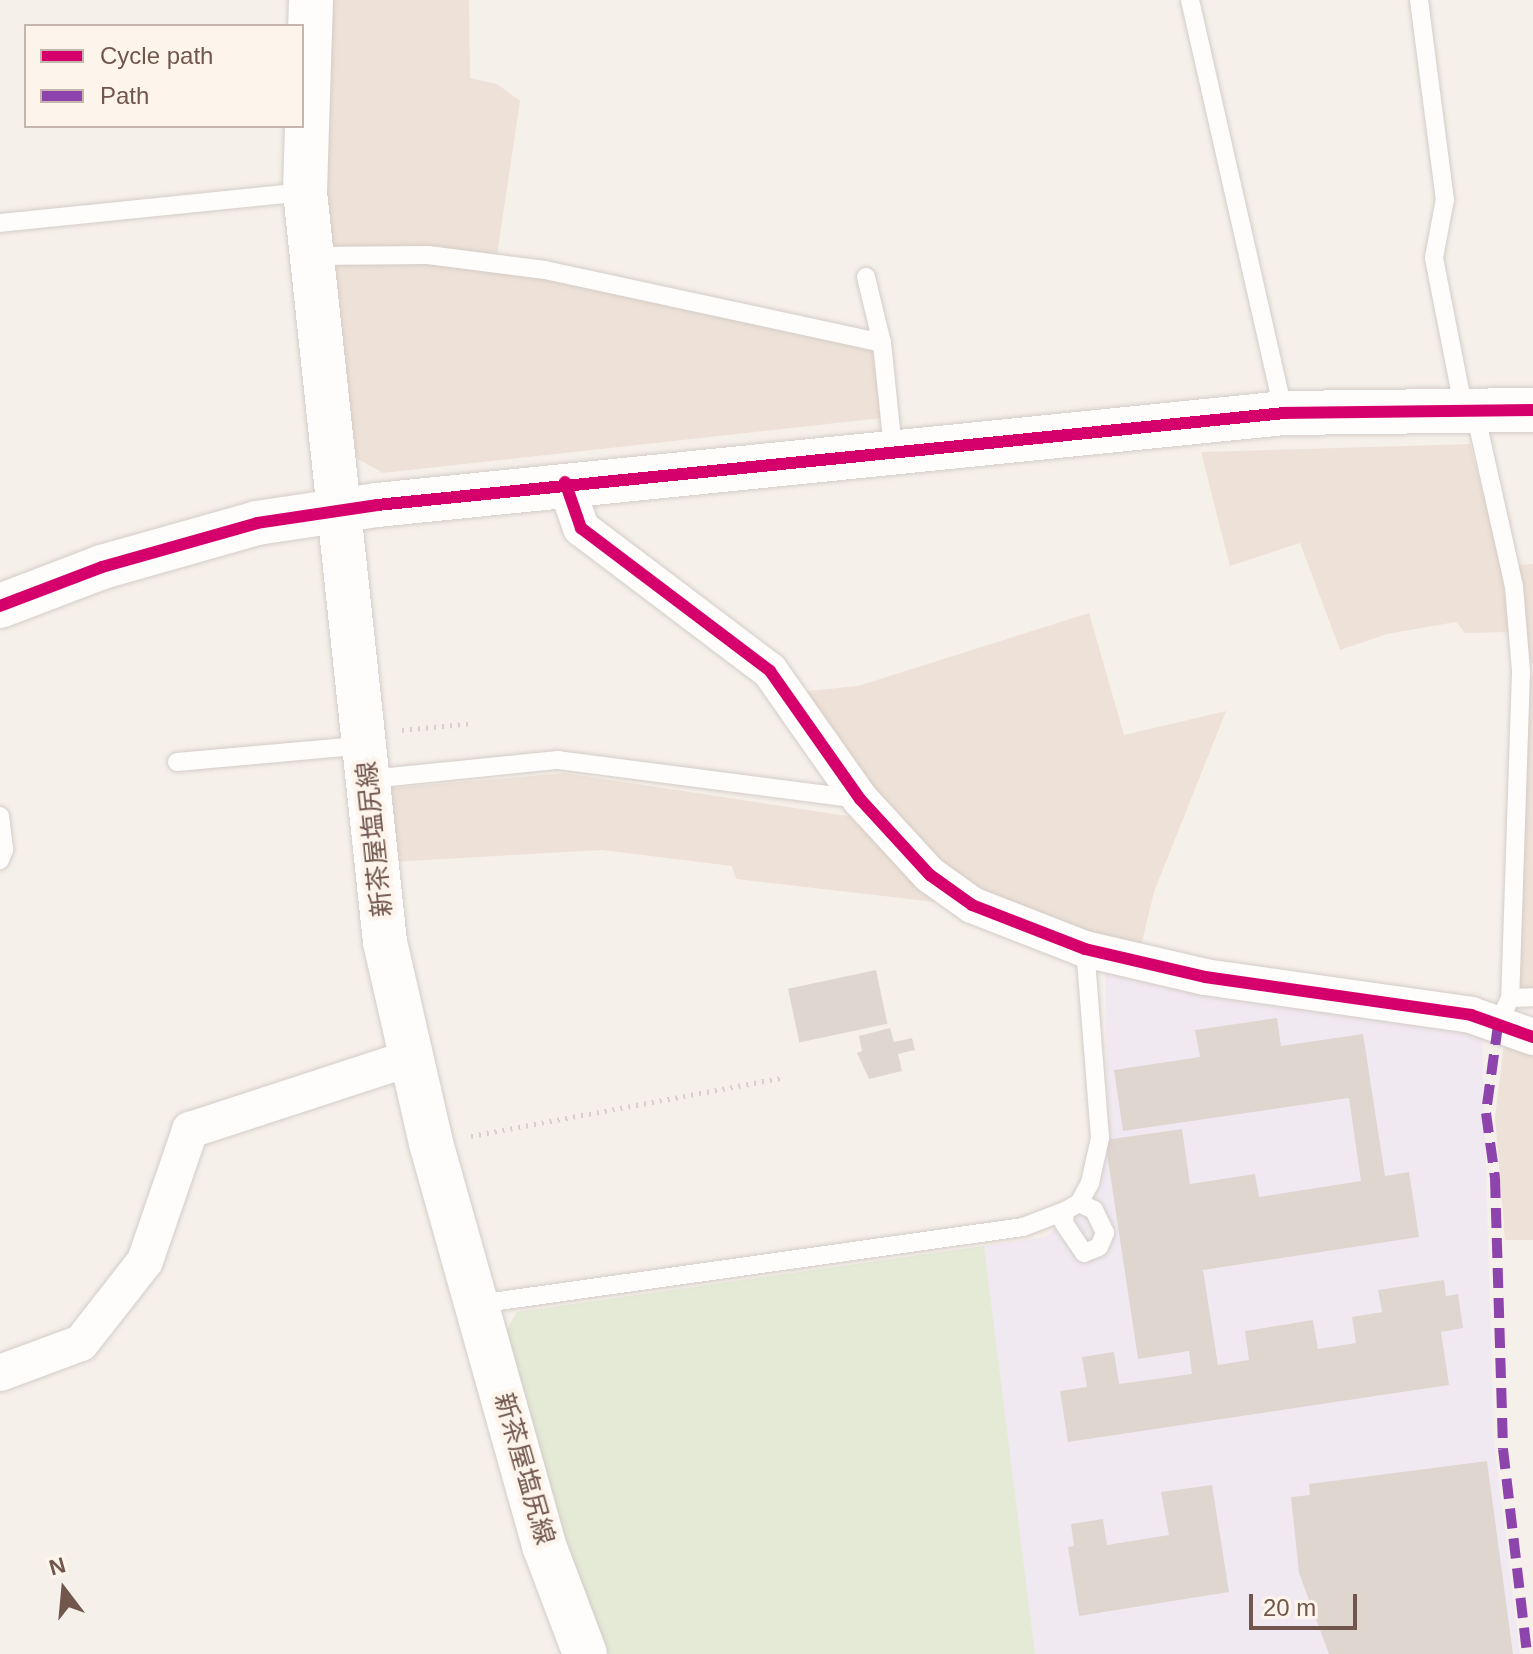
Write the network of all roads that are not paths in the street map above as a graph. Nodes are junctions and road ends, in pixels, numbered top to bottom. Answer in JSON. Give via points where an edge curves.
{"nodes":[{"id":1,"x":311,"y":0,"type":"edge"},
{"id":2,"x":1190,"y":0,"type":"edge"},
{"id":3,"x":1419,"y":0,"type":"edge"},
{"id":4,"x":305,"y":192,"type":"junction"},
{"id":5,"x":0,"y":223,"type":"edge"},
{"id":6,"x":312,"y":256,"type":"junction"},
{"id":7,"x":866,"y":277,"type":"dead end"},
{"id":8,"x":882,"y":343,"type":"junction"},
{"id":9,"x":1533,"y":410,"type":"edge"},
{"id":10,"x":1470,"y":412,"type":"junction"},
{"id":11,"x":1284,"y":413,"type":"junction"},
{"id":12,"x":893,"y":450,"type":"junction"},
{"id":13,"x":565,"y":482,"type":"junction"},
{"id":14,"x":337,"y":510,"type":"junction"},
{"id":15,"x":0,"y":606,"type":"edge"},
{"id":16,"x":1527,"y":672,"type":"edge"},
{"id":17,"x":367,"y":752,"type":"junction"},
{"id":18,"x":177,"y":762,"type":"dead end"},
{"id":19,"x":860,"y":799,"type":"junction"},
{"id":20,"x":0,"y":816,"type":"edge"},
{"id":21,"x":0,"y":860,"type":"edge"},
{"id":22,"x":1085,"y":949,"type":"junction"},
{"id":23,"x":1533,"y":997,"type":"edge"},
{"id":24,"x":1504,"y":1011,"type":"junction"},
{"id":25,"x":1533,"y":1037,"type":"edge"},
{"id":26,"x":407,"y":1059,"type":"junction"},
{"id":27,"x":478,"y":1304,"type":"junction"},
{"id":28,"x":0,"y":1373,"type":"edge"},
{"id":29,"x":585,"y":1654,"type":"edge"}],
"edges":[{"from":1,"to":4,"type":"main road","name":"新茶屋塩尻線"},
{"from":2,"to":11,"type":"lane"},
{"from":3,"to":10,"type":"lane","via":[[1445,199],[1434,258]]},
{"from":4,"to":5,"type":"lane"},
{"from":4,"to":6,"type":"main road","name":"新茶屋塩尻線"},
{"from":6,"to":8,"type":"lane","via":[[428,255],[545,270]]},
{"from":6,"to":14,"type":"main road","name":"新茶屋塩尻線"},
{"from":7,"to":8,"type":"lane"},
{"from":8,"to":12,"type":"lane"},
{"from":9,"to":10,"type":"main road"},
{"from":10,"to":11,"type":"main road"},
{"from":10,"to":16,"type":"lane","via":[[1514,586]]},
{"from":11,"to":12,"type":"main road"},
{"from":12,"to":13,"type":"main road"},
{"from":13,"to":14,"type":"main road"},
{"from":13,"to":19,"type":"street","via":[[581,528],[770,671]]},
{"from":14,"to":15,"type":"main road","via":[[257,523],[102,567]]},
{"from":14,"to":17,"type":"main road","name":"新茶屋塩尻線"},
{"from":16,"to":24,"type":"lane"},
{"from":17,"to":18,"type":"lane"},
{"from":17,"to":19,"type":"lane","via":[[558,760]]},
{"from":17,"to":26,"type":"main road","name":"新茶屋塩尻線","via":[[385,942]]},
{"from":19,"to":22,"type":"street","via":[[930,875],[972,905]]},
{"from":20,"to":21,"type":"lane"},
{"from":22,"to":24,"type":"street","via":[[1205,977],[1471,1015]]},
{"from":22,"to":27,"type":"lane","via":[[1100,1138],[1090,1183],[1072,1207],[1023,1227]]},
{"from":23,"to":24,"type":"lane"},
{"from":24,"to":25,"type":"street"},
{"from":26,"to":27,"type":"main road","name":"新茶屋塩尻線"},
{"from":26,"to":28,"type":"street","via":[[190,1130],[145,1261],[81,1343]]},
{"from":27,"to":29,"type":"main road","name":"新茶屋塩尻線","via":[[545,1548]]}]}
